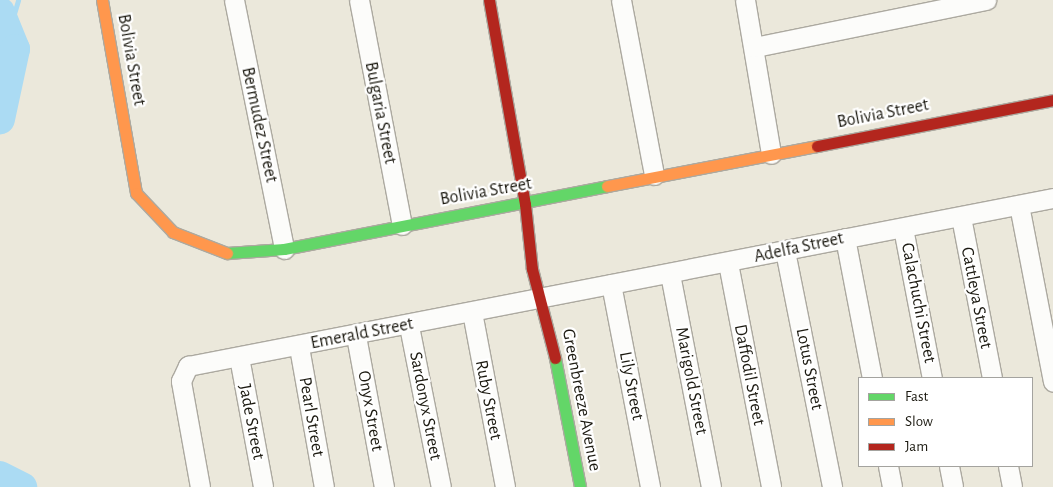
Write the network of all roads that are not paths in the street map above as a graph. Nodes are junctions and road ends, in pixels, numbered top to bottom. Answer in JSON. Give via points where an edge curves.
{"nodes":[{"id":1,"x":102,"y":0,"type":"edge"},
{"id":2,"x":234,"y":0,"type":"edge"},
{"id":3,"x":358,"y":0,"type":"edge"},
{"id":4,"x":488,"y":0,"type":"edge"},
{"id":5,"x":621,"y":0,"type":"edge"},
{"id":6,"x":745,"y":0,"type":"edge"},
{"id":7,"x":986,"y":0,"type":"edge"},
{"id":8,"x":756,"y":47,"type":"junction"},
{"id":9,"x":1053,"y":100,"type":"edge"},
{"id":10,"x":772,"y":154,"type":"junction"},
{"id":11,"x":654,"y":175,"type":"junction"},
{"id":12,"x":1053,"y":198,"type":"edge"},
{"id":13,"x":525,"y":204,"type":"junction"},
{"id":14,"x":1019,"y":205,"type":"junction"},
{"id":15,"x":961,"y":217,"type":"junction"},
{"id":16,"x":402,"y":225,"type":"junction"},
{"id":17,"x":903,"y":228,"type":"junction"},
{"id":18,"x":845,"y":238,"type":"junction"},
{"id":19,"x":543,"y":239,"type":"dead end"},
{"id":20,"x":284,"y":249,"type":"junction"},
{"id":21,"x":785,"y":251,"type":"junction"},
{"id":22,"x":728,"y":263,"type":"junction"},
{"id":23,"x":670,"y":274,"type":"junction"},
{"id":24,"x":611,"y":284,"type":"junction"},
{"id":25,"x":546,"y":294,"type":"junction"},
{"id":26,"x":472,"y":312,"type":"junction"},
{"id":27,"x":409,"y":326,"type":"junction"},
{"id":28,"x":356,"y":336,"type":"junction"},
{"id":29,"x":299,"y":347,"type":"junction"},
{"id":30,"x":239,"y":357,"type":"junction"},
{"id":31,"x":872,"y":377,"type":"edge"},
{"id":32,"x":932,"y":377,"type":"edge"},
{"id":33,"x":992,"y":377,"type":"edge"},
{"id":34,"x":1053,"y":382,"type":"edge"},
{"id":35,"x":888,"y":467,"type":"edge"},
{"id":36,"x":949,"y":467,"type":"edge"},
{"id":37,"x":1008,"y":467,"type":"edge"},
{"id":38,"x":200,"y":487,"type":"edge"},
{"id":39,"x":263,"y":487,"type":"edge"},
{"id":40,"x":324,"y":487,"type":"edge"},
{"id":41,"x":384,"y":487,"type":"edge"},
{"id":42,"x":441,"y":487,"type":"edge"},
{"id":43,"x":505,"y":487,"type":"edge"},
{"id":44,"x":580,"y":487,"type":"edge"},
{"id":45,"x":650,"y":487,"type":"edge"},
{"id":46,"x":712,"y":487,"type":"edge"},
{"id":47,"x":771,"y":487,"type":"edge"},
{"id":48,"x":832,"y":487,"type":"edge"},
{"id":49,"x":892,"y":487,"type":"edge"},
{"id":50,"x":953,"y":487,"type":"edge"},
{"id":51,"x":1012,"y":487,"type":"edge"}],
"edges":[{"from":1,"to":20,"type":"street","name":"Bolivia Street","via":[[136,192],[155,218],[195,243],[235,254]]},
{"from":2,"to":20,"type":"street","name":"Bermudez Street"},
{"from":3,"to":16,"type":"street","name":"Bulgaria Street"},
{"from":4,"to":13,"type":"street","name":"Greenbreeze Avenue"},
{"from":5,"to":11,"type":"street"},
{"from":6,"to":8,"type":"street"},
{"from":7,"to":8,"type":"street"},
{"from":8,"to":10,"type":"street"},
{"from":9,"to":10,"type":"street","name":"Bolivia Street"},
{"from":10,"to":11,"type":"street","name":"Bolivia Street"},
{"from":11,"to":13,"type":"street","name":"Bolivia Street"},
{"from":12,"to":14,"type":"street","name":"Adelfa Street"},
{"from":13,"to":16,"type":"street","name":"Bolivia Street"},
{"from":13,"to":19,"type":"street","name":"Greenbreeze Avenue"},
{"from":13,"to":25,"type":"street","name":"Greenbreeze Avenue"},
{"from":14,"to":15,"type":"street","name":"Adelfa Street"},
{"from":14,"to":34,"type":"street"},
{"from":15,"to":17,"type":"street","name":"Adelfa Street"},
{"from":15,"to":33,"type":"street","name":"Cattleya Street"},
{"from":16,"to":20,"type":"street","name":"Bolivia Street"},
{"from":17,"to":18,"type":"street","name":"Adelfa Street"},
{"from":17,"to":32,"type":"street","name":"Calachuchi Street"},
{"from":18,"to":21,"type":"street","name":"Adelfa Street"},
{"from":18,"to":31,"type":"street"},
{"from":21,"to":22,"type":"street","name":"Adelfa Street"},
{"from":21,"to":48,"type":"street","name":"Lotus Street"},
{"from":22,"to":23,"type":"street","name":"Adelfa Street"},
{"from":22,"to":47,"type":"street","name":"Daffodil Street"},
{"from":23,"to":24,"type":"street","name":"Adelfa Street"},
{"from":23,"to":46,"type":"street","name":"Marigold Street"},
{"from":24,"to":25,"type":"street","name":"Adelfa Street"},
{"from":24,"to":45,"type":"street","name":"Lily Street"},
{"from":25,"to":26,"type":"street","name":"Emerald Street"},
{"from":25,"to":44,"type":"street","name":"Greenbreeze Avenue","via":[[548,320]]},
{"from":26,"to":27,"type":"street","name":"Emerald Street"},
{"from":26,"to":43,"type":"street","name":"Ruby Street"},
{"from":27,"to":28,"type":"street","name":"Emerald Street"},
{"from":27,"to":42,"type":"street","name":"Sardonyx Street"},
{"from":28,"to":29,"type":"street","name":"Emerald Street"},
{"from":28,"to":41,"type":"street","name":"Onyx Street"},
{"from":29,"to":30,"type":"street","name":"Emerald Street"},
{"from":29,"to":40,"type":"street","name":"Pearl Street"},
{"from":30,"to":38,"type":"street","name":"Emerald Street","via":[[188,366],[182,373]]},
{"from":30,"to":39,"type":"street","name":"Jade Street"},
{"from":35,"to":49,"type":"street"},
{"from":36,"to":50,"type":"street"},
{"from":37,"to":51,"type":"street"}]}
